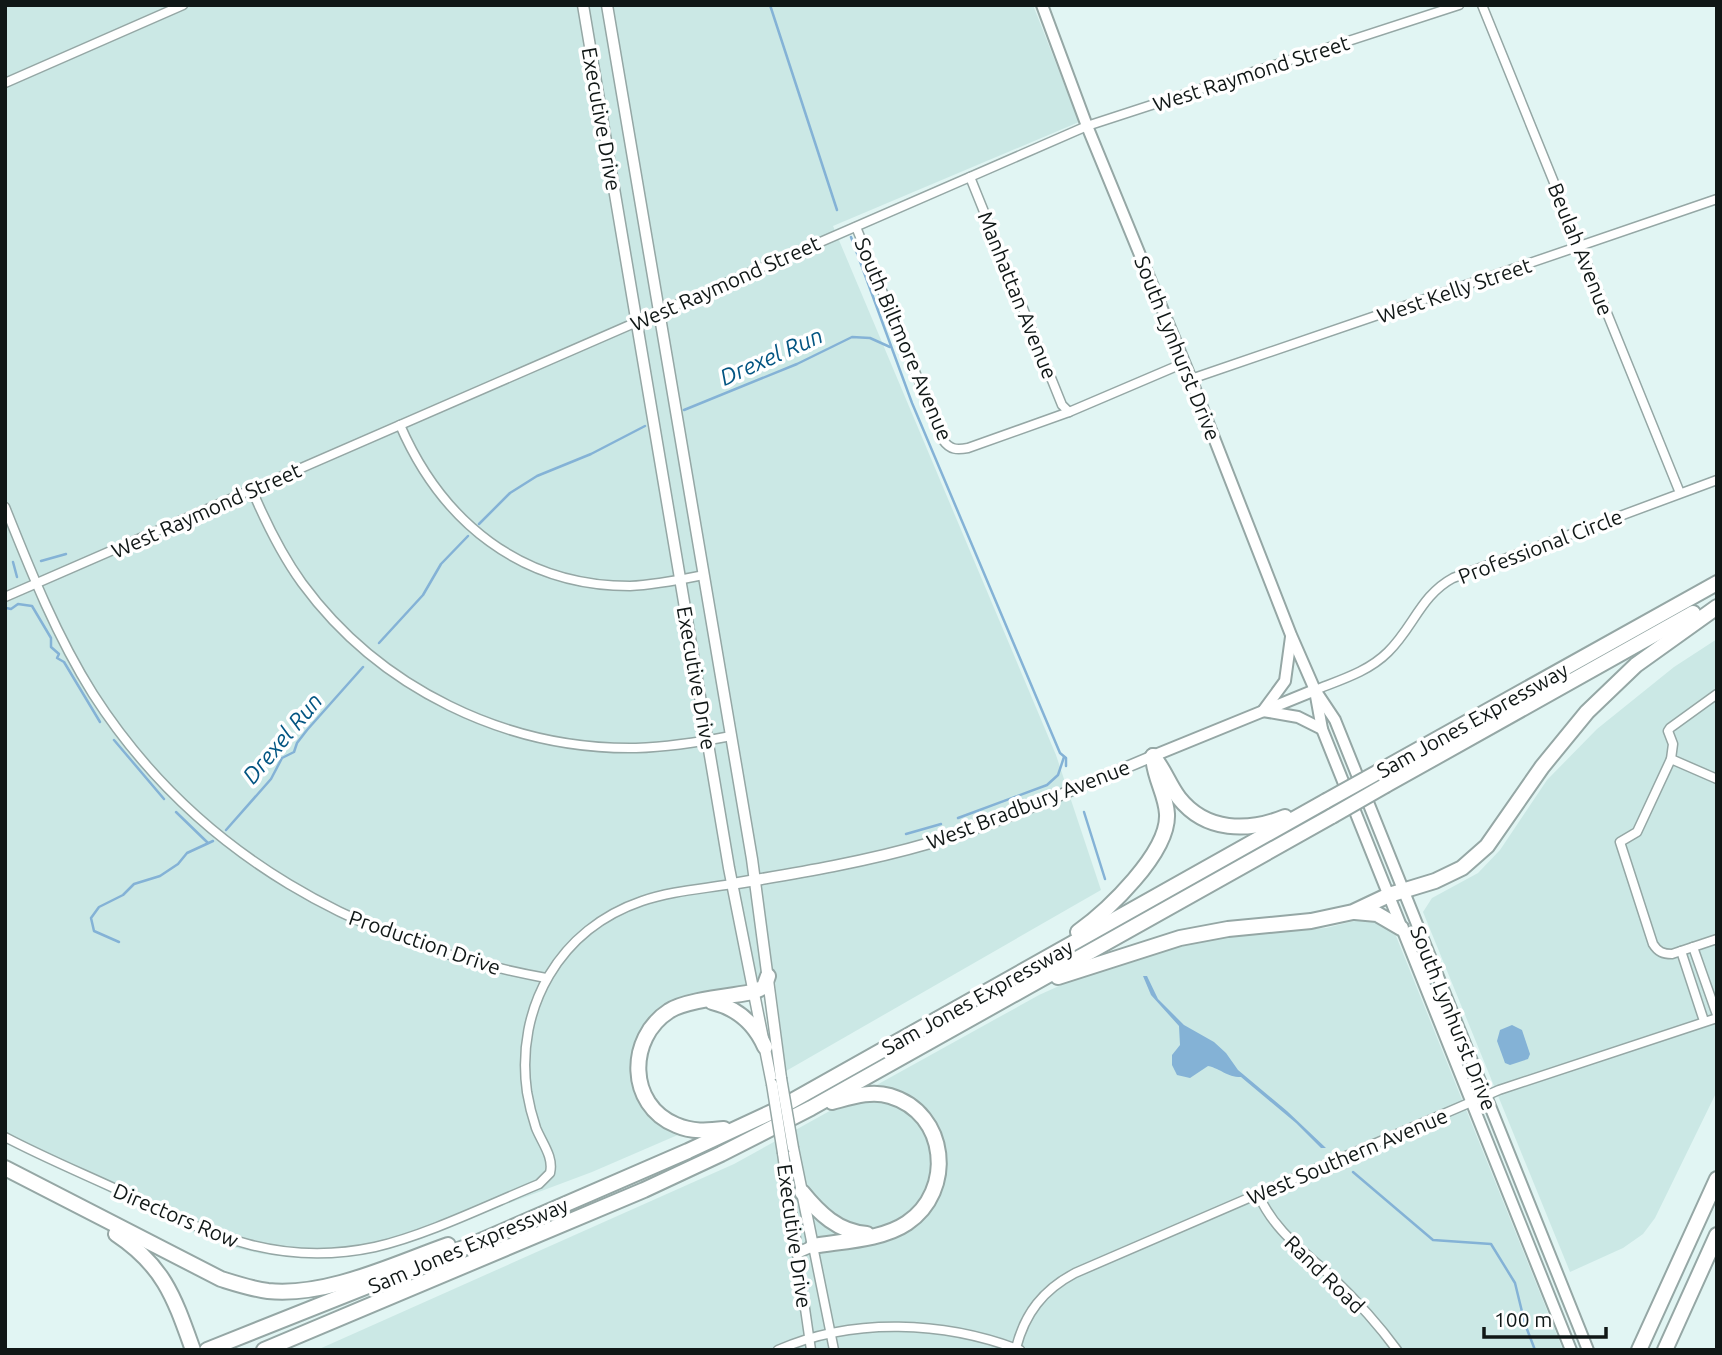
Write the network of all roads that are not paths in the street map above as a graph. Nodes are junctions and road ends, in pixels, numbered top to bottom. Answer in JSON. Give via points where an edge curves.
{"nodes":[{"id":1,"x":183,"y":5,"type":"edge"},
{"id":2,"x":583,"y":5,"type":"edge"},
{"id":3,"x":607,"y":5,"type":"edge"},
{"id":4,"x":1459,"y":5,"type":"edge"},
{"id":5,"x":1482,"y":5,"type":"edge"},
{"id":6,"x":1043,"y":6,"type":"edge"},
{"id":7,"x":5,"y":83,"type":"edge"},
{"id":8,"x":1087,"y":126,"type":"junction"},
{"id":9,"x":970,"y":177,"type":"junction"},
{"id":10,"x":1717,"y":199,"type":"edge"},
{"id":11,"x":856,"y":226,"type":"junction"},
{"id":12,"x":1580,"y":247,"type":"junction"},
{"id":13,"x":659,"y":312,"type":"junction"},
{"id":14,"x":636,"y":322,"type":"junction"},
{"id":15,"x":1184,"y":363,"type":"junction"},
{"id":16,"x":1191,"y":379,"type":"junction"},
{"id":17,"x":1069,"y":412,"type":"junction"},
{"id":18,"x":400,"y":425,"type":"junction"},
{"id":19,"x":1717,"y":480,"type":"edge"},
{"id":20,"x":252,"y":490,"type":"junction"},
{"id":21,"x":1680,"y":493,"type":"junction"},
{"id":22,"x":5,"y":507,"type":"edge"},
{"id":23,"x":704,"y":575,"type":"junction"},
{"id":24,"x":680,"y":580,"type":"junction"},
{"id":25,"x":1717,"y":582,"type":"edge"},
{"id":26,"x":36,"y":584,"type":"junction"},
{"id":27,"x":5,"y":597,"type":"edge"},
{"id":28,"x":1717,"y":600,"type":"edge"},
{"id":29,"x":1717,"y":607,"type":"edge"},
{"id":30,"x":1291,"y":635,"type":"junction"},
{"id":31,"x":1315,"y":690,"type":"junction"},
{"id":32,"x":1717,"y":694,"type":"edge"},
{"id":33,"x":1263,"y":711,"type":"junction"},
{"id":34,"x":1322,"y":729,"type":"junction"},
{"id":35,"x":731,"y":736,"type":"junction"},
{"id":36,"x":707,"y":740,"type":"junction"},
{"id":37,"x":1153,"y":756,"type":"junction"},
{"id":38,"x":1671,"y":759,"type":"junction"},
{"id":39,"x":1717,"y":779,"type":"edge"},
{"id":40,"x":1326,"y":801,"type":"junction"},
{"id":41,"x":755,"y":880,"type":"junction"},
{"id":42,"x":732,"y":884,"type":"junction"},
{"id":43,"x":1403,"y":890,"type":"junction"},
{"id":44,"x":1389,"y":895,"type":"junction"},
{"id":45,"x":1353,"y":912,"type":"junction"},
{"id":46,"x":1401,"y":928,"type":"junction"},
{"id":47,"x":1717,"y":939,"type":"edge"},
{"id":48,"x":1693,"y":947,"type":"junction"},
{"id":49,"x":1681,"y":951,"type":"junction"},
{"id":50,"x":1028,"y":968,"type":"junction"},
{"id":51,"x":768,"y":976,"type":"junction"},
{"id":52,"x":545,"y":978,"type":"junction"},
{"id":53,"x":753,"y":992,"type":"junction"},
{"id":54,"x":1017,"y":992,"type":"junction"},
{"id":55,"x":704,"y":1001,"type":"junction"},
{"id":56,"x":1717,"y":1017,"type":"edge"},
{"id":57,"x":1704,"y":1021,"type":"junction"},
{"id":58,"x":765,"y":1047,"type":"junction"},
{"id":59,"x":1486,"y":1096,"type":"junction"},
{"id":60,"x":1472,"y":1102,"type":"junction"},
{"id":61,"x":811,"y":1108,"type":"junction"},
{"id":62,"x":736,"y":1128,"type":"junction"},
{"id":63,"x":5,"y":1137,"type":"edge"},
{"id":64,"x":788,"y":1150,"type":"junction"},
{"id":65,"x":10,"y":1171,"type":"edge"},
{"id":66,"x":1717,"y":1179,"type":"edge"},
{"id":67,"x":802,"y":1192,"type":"junction"},
{"id":68,"x":1258,"y":1194,"type":"junction"},
{"id":69,"x":583,"y":1197,"type":"junction"},
{"id":70,"x":878,"y":1235,"type":"junction"},
{"id":71,"x":1717,"y":1235,"type":"edge"},
{"id":72,"x":813,"y":1246,"type":"junction"},
{"id":73,"x":797,"y":1253,"type":"junction"},
{"id":74,"x":831,"y":1333,"type":"junction"},
{"id":75,"x":809,"y":1338,"type":"junction"},
{"id":76,"x":266,"y":1349,"type":"edge"},
{"id":77,"x":1018,"y":1349,"type":"edge"},
{"id":78,"x":193,"y":1350,"type":"edge"},
{"id":79,"x":207,"y":1350,"type":"edge"},
{"id":80,"x":778,"y":1350,"type":"edge"},
{"id":81,"x":811,"y":1350,"type":"edge"},
{"id":82,"x":834,"y":1350,"type":"edge"},
{"id":83,"x":1397,"y":1350,"type":"edge"},
{"id":84,"x":1571,"y":1350,"type":"edge"},
{"id":85,"x":1588,"y":1350,"type":"edge"},
{"id":86,"x":1639,"y":1350,"type":"edge"},
{"id":87,"x":1665,"y":1350,"type":"edge"}],
"edges":[{"from":1,"to":7,"type":"street"},
{"from":2,"to":14,"type":"street","name":"Executive Drive"},
{"from":3,"to":13,"type":"street","name":"Executive Drive"},
{"from":4,"to":8,"type":"street","name":"West Raymond Street"},
{"from":5,"to":12,"type":"street","name":"Beulah Avenue"},
{"from":6,"to":8,"type":"main road","name":"South Lynhurst Drive"},
{"from":8,"to":9,"type":"street","name":"West Raymond Street"},
{"from":8,"to":15,"type":"main road","name":"South Lynhurst Drive"},
{"from":9,"to":11,"type":"street","name":"West Raymond Street"},
{"from":9,"to":17,"type":"street","name":"Manhattan Avenue","via":[[1062,405]]},
{"from":10,"to":12,"type":"street","name":"West Kelly Street"},
{"from":11,"to":13,"type":"street","name":"West Raymond Street"},
{"from":11,"to":17,"type":"street","name":"South Biltmore Avenue","via":[[943,440],[954,449],[968,448]]},
{"from":12,"to":16,"type":"street","name":"West Kelly Street"},
{"from":12,"to":21,"type":"street","name":"Beulah Avenue"},
{"from":13,"to":14,"type":"street","name":"West Raymond Street"},
{"from":13,"to":23,"type":"street","name":"Executive Drive"},
{"from":14,"to":18,"type":"street","name":"West Raymond Street"},
{"from":14,"to":24,"type":"street","name":"Executive Drive"},
{"from":15,"to":16,"type":"main road","name":"South Lynhurst Drive"},
{"from":15,"to":17,"type":"street"},
{"from":16,"to":30,"type":"main road","name":"South Lynhurst Drive"},
{"from":18,"to":20,"type":"street","name":"West Raymond Street"},
{"from":18,"to":24,"type":"street","via":[[443,498],[474,530],[506,552],[542,569],[589,582],[627,586]]},
{"from":19,"to":21,"type":"street"},
{"from":20,"to":26,"type":"street","name":"West Raymond Street"},
{"from":20,"to":36,"type":"street","via":[[284,556],[327,613],[369,654],[430,696],[507,729],[572,743],[640,748]]},
{"from":21,"to":31,"type":"street","name":"Professional Circle","via":[[1453,578],[1427,598],[1381,659]]},
{"from":22,"to":26,"type":"street","name":"Production Drive"},
{"from":23,"to":24,"type":"street"},
{"from":23,"to":35,"type":"street","name":"Executive Drive"},
{"from":24,"to":36,"type":"street","name":"Executive Drive"},
{"from":25,"to":40,"type":"highway","name":"Sam Jones Expressway","bridge":true},
{"from":26,"to":27,"type":"street","name":"West Raymond Street"},
{"from":26,"to":52,"type":"street","name":"Production Drive","via":[[64,643],[109,717],[149,768],[224,839],[283,882],[357,921],[453,957]]},
{"from":28,"to":54,"type":"highway","name":"Sam Jones Expressway","bridge":true},
{"from":29,"to":43,"type":"highway","via":[[1636,665],[1587,712],[1474,859],[1435,881]]},
{"from":30,"to":31,"type":"main road","name":"South Lynhurst Drive"},
{"from":30,"to":33,"type":"main road","via":[[1285,681]]},
{"from":31,"to":33,"type":"main road","name":"West Bradbury Avenue"},
{"from":31,"to":34,"type":"main road","name":"South Lynhurst Drive"},
{"from":31,"to":43,"type":"main road","name":"South Lynhurst Drive","via":[[1335,720]]},
{"from":32,"to":38,"type":"street","via":[[1670,728]]},
{"from":33,"to":34,"type":"main road","via":[[1298,717]]},
{"from":33,"to":37,"type":"main road","name":"West Bradbury Avenue"},
{"from":34,"to":44,"type":"main road","name":"South Lynhurst Drive"},
{"from":35,"to":36,"type":"street"},
{"from":35,"to":41,"type":"street","name":"Executive Drive"},
{"from":36,"to":42,"type":"street","name":"Executive Drive"},
{"from":37,"to":40,"type":"highway","via":[[1190,809],[1223,826],[1261,825]]},
{"from":37,"to":41,"type":"street","name":"West Bradbury Avenue","via":[[1021,812],[941,839],[850,863]]},
{"from":37,"to":50,"type":"highway","via":[[1167,813],[1162,838],[1137,876],[1107,909]]},
{"from":38,"to":39,"type":"street"},
{"from":38,"to":49,"type":"street","via":[[1637,832],[1620,844],[1654,946],[1665,954]]},
{"from":40,"to":50,"type":"highway","name":"Sam Jones Expressway"},
{"from":41,"to":42,"type":"street","name":"West Bradbury Avenue"},
{"from":41,"to":51,"type":"street","name":"Executive Drive"},
{"from":42,"to":52,"type":"street","via":[[654,898],[617,912],[581,938]]},
{"from":42,"to":53,"type":"street","name":"Executive Drive"},
{"from":43,"to":44,"type":"highway"},
{"from":43,"to":59,"type":"main road","name":"South Lynhurst Drive"},
{"from":44,"to":45,"type":"highway"},
{"from":44,"to":46,"type":"main road","name":"South Lynhurst Drive"},
{"from":45,"to":46,"type":"highway","via":[[1377,914]]},
{"from":45,"to":54,"type":"highway","via":[[1180,938]]},
{"from":46,"to":60,"type":"main road","name":"South Lynhurst Drive"},
{"from":47,"to":48,"type":"street"},
{"from":48,"to":49,"type":"street"},
{"from":48,"to":56,"type":"street"},
{"from":49,"to":57,"type":"street"},
{"from":50,"to":62,"type":"highway","name":"Sam Jones Expressway"},
{"from":51,"to":53,"type":"highway","via":[[764,987]]},
{"from":51,"to":64,"type":"street","name":"Executive Drive","bridge":true},
{"from":52,"to":63,"type":"street","name":"Directors Row","via":[[529,1028],[525,1073],[532,1114],[551,1159],[550,1173],[538,1184],[392,1242],[336,1252],[246,1245],[206,1232]]},
{"from":53,"to":55,"type":"highway"},
{"from":53,"to":58,"type":"street","name":"Executive Drive"},
{"from":54,"to":61,"type":"highway","name":"Sam Jones Expressway"},
{"from":55,"to":58,"type":"highway","via":[[722,1004],[742,1016]]},
{"from":55,"to":62,"type":"highway","via":[[673,1008],[655,1021],[638,1055],[639,1081],[652,1108],[673,1124],[707,1131]]},
{"from":56,"to":57,"type":"street","name":"West Southern Avenue"},
{"from":57,"to":59,"type":"street","name":"West Southern Avenue"},
{"from":58,"to":64,"type":"street","name":"Executive Drive","bridge":true},
{"from":59,"to":60,"type":"street","name":"West Southern Avenue"},
{"from":59,"to":85,"type":"main road","name":"South Lynhurst Drive"},
{"from":60,"to":68,"type":"street","name":"West Southern Avenue"},
{"from":60,"to":84,"type":"main road","name":"South Lynhurst Drive"},
{"from":61,"to":70,"type":"highway","via":[[858,1095],[881,1094],[907,1104],[932,1130],[940,1164],[933,1193],[907,1223]]},
{"from":61,"to":76,"type":"highway","name":"Sam Jones Expressway","via":[[644,1190]]},
{"from":62,"to":69,"type":"highway","name":"Sam Jones Expressway"},
{"from":64,"to":67,"type":"street","name":"Executive Drive"},
{"from":64,"to":73,"type":"street","name":"Executive Drive"},
{"from":65,"to":69,"type":"highway","via":[[221,1279],[271,1291],[307,1290],[349,1280]]},
{"from":65,"to":78,"type":"highway","via":[[139,1251],[170,1290]]},
{"from":66,"to":86,"type":"highway"},
{"from":67,"to":70,"type":"highway","via":[[836,1224]]},
{"from":67,"to":72,"type":"street","name":"Executive Drive"},
{"from":68,"to":77,"type":"street","name":"West Southern Avenue","via":[[1061,1281],[1031,1310]]},
{"from":68,"to":83,"type":"street","name":"Rand Road","via":[[1281,1231],[1345,1289]]},
{"from":69,"to":79,"type":"highway","name":"Sam Jones Expressway"},
{"from":70,"to":72,"type":"highway"},
{"from":71,"to":87,"type":"highway"},
{"from":72,"to":73,"type":"street"},
{"from":72,"to":74,"type":"street","name":"Executive Drive"},
{"from":73,"to":75,"type":"street","name":"Executive Drive"},
{"from":74,"to":75,"type":"street"},
{"from":74,"to":77,"type":"street","via":[[874,1327],[922,1328]]},
{"from":74,"to":82,"type":"street","name":"Executive Drive"},
{"from":75,"to":80,"type":"street"},
{"from":75,"to":81,"type":"street","name":"Executive Drive"}]}
